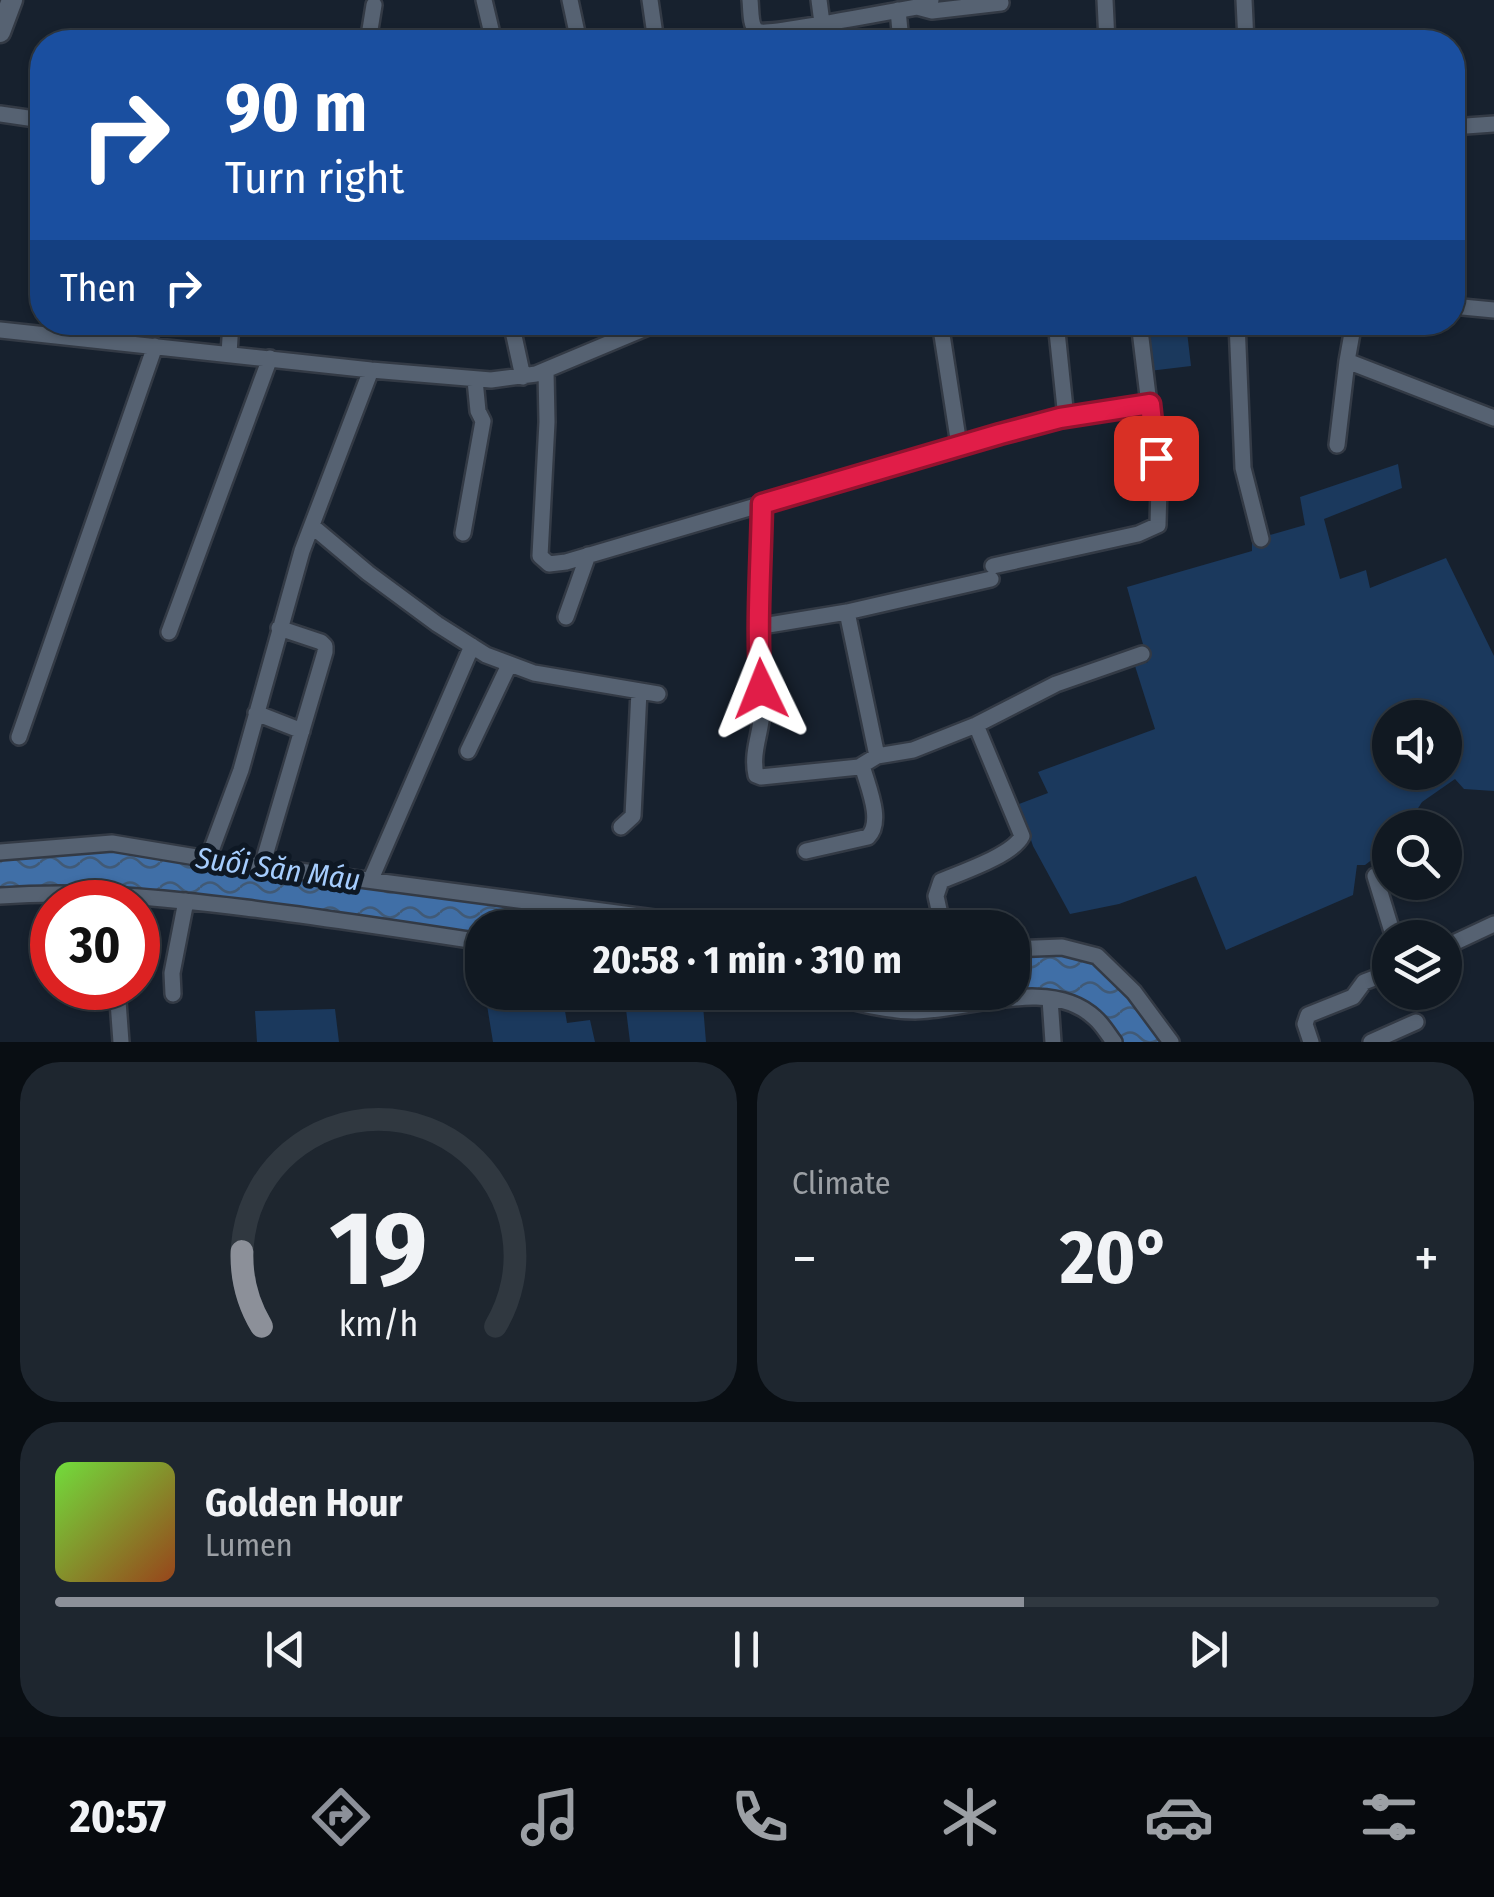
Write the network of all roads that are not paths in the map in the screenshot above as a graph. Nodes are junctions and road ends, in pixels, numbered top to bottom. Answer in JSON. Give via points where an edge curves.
{"nodes":[{"id":1,"x":12,"y":0,"type":"edge"},
{"id":2,"x":484,"y":0,"type":"edge"},
{"id":3,"x":570,"y":0,"type":"edge"},
{"id":4,"x":650,"y":0,"type":"edge"},
{"id":5,"x":750,"y":0,"type":"edge"},
{"id":6,"x":819,"y":0,"type":"edge"},
{"id":7,"x":1105,"y":0,"type":"edge"},
{"id":8,"x":1244,"y":0,"type":"edge"},
{"id":9,"x":1001,"y":3,"type":"dead end"},
{"id":10,"x":924,"y":4,"type":"edge"},
{"id":11,"x":374,"y":5,"type":"dead end"},
{"id":12,"x":898,"y":10,"type":"junction"},
{"id":13,"x":822,"y":23,"type":"junction"},
{"id":14,"x":370,"y":30,"type":"edge"},
{"id":15,"x":491,"y":30,"type":"edge"},
{"id":16,"x":576,"y":30,"type":"edge"},
{"id":17,"x":654,"y":30,"type":"edge"},
{"id":18,"x":755,"y":30,"type":"edge"},
{"id":19,"x":790,"y":30,"type":"edge"},
{"id":20,"x":900,"y":30,"type":"edge"},
{"id":21,"x":1107,"y":30,"type":"edge"},
{"id":22,"x":1245,"y":30,"type":"edge"},
{"id":23,"x":0,"y":32,"type":"edge"},
{"id":24,"x":0,"y":114,"type":"edge"},
{"id":25,"x":30,"y":118,"type":"edge"},
{"id":26,"x":1494,"y":124,"type":"edge"},
{"id":27,"x":1465,"y":126,"type":"edge"},
{"id":28,"x":1465,"y":307,"type":"edge"},
{"id":29,"x":1494,"y":310,"type":"edge"},
{"id":30,"x":0,"y":330,"type":"edge"},
{"id":31,"x":30,"y":333,"type":"edge"},
{"id":32,"x":48,"y":335,"type":"edge"},
{"id":33,"x":231,"y":335,"type":"edge"},
{"id":34,"x":514,"y":335,"type":"edge"},
{"id":35,"x":624,"y":335,"type":"edge"},
{"id":36,"x":942,"y":335,"type":"edge"},
{"id":37,"x":1057,"y":335,"type":"edge"},
{"id":38,"x":1142,"y":335,"type":"edge"},
{"id":39,"x":1237,"y":335,"type":"edge"},
{"id":40,"x":1352,"y":335,"type":"edge"},
{"id":41,"x":155,"y":346,"type":"junction"},
{"id":42,"x":230,"y":354,"type":"junction"},
{"id":43,"x":270,"y":358,"type":"junction"},
{"id":44,"x":1347,"y":361,"type":"junction"},
{"id":45,"x":371,"y":370,"type":"junction"},
{"id":46,"x":546,"y":371,"type":"junction"},
{"id":47,"x":523,"y":377,"type":"junction"},
{"id":48,"x":475,"y":380,"type":"junction"},
{"id":49,"x":1150,"y":404,"type":"junction"},
{"id":50,"x":1066,"y":418,"type":"junction"},
{"id":51,"x":1494,"y":418,"type":"edge"},
{"id":52,"x":1337,"y":444,"type":"dead end"},
{"id":53,"x":959,"y":445,"type":"junction"},
{"id":54,"x":762,"y":504,"type":"junction"},
{"id":55,"x":312,"y":526,"type":"junction"},
{"id":56,"x":463,"y":533,"type":"dead end"},
{"id":57,"x":1261,"y":539,"type":"dead end"},
{"id":58,"x":588,"y":555,"type":"junction"},
{"id":59,"x":847,"y":612,"type":"junction"},
{"id":60,"x":566,"y":617,"type":"dead end"},
{"id":61,"x":760,"y":624,"type":"junction"},
{"id":62,"x":279,"y":628,"type":"junction"},
{"id":63,"x":169,"y":632,"type":"dead end"},
{"id":64,"x":472,"y":646,"type":"junction"},
{"id":65,"x":1142,"y":654,"type":"dead end"},
{"id":66,"x":509,"y":665,"type":"junction"},
{"id":67,"x":639,"y":690,"type":"junction"},
{"id":68,"x":658,"y":694,"type":"dead end"},
{"id":69,"x":256,"y":713,"type":"junction"},
{"id":70,"x":976,"y":725,"type":"junction"},
{"id":71,"x":302,"y":731,"type":"junction"},
{"id":72,"x":19,"y":737,"type":"dead end"},
{"id":73,"x":468,"y":751,"type":"dead end"},
{"id":74,"x":877,"y":756,"type":"junction"},
{"id":75,"x":862,"y":765,"type":"junction"},
{"id":76,"x":622,"y":827,"type":"dead end"},
{"id":77,"x":0,"y":852,"type":"edge"},
{"id":78,"x":806,"y":852,"type":"dead end"},
{"id":79,"x":208,"y":859,"type":"junction"},
{"id":80,"x":262,"y":866,"type":"junction"},
{"id":81,"x":371,"y":878,"type":"junction"},
{"id":82,"x":0,"y":896,"type":"edge"},
{"id":83,"x":186,"y":901,"type":"junction"},
{"id":84,"x":598,"y":910,"type":"edge"},
{"id":85,"x":940,"y":910,"type":"edge"},
{"id":86,"x":1494,"y":924,"type":"edge"},
{"id":87,"x":465,"y":939,"type":"edge"},
{"id":88,"x":1462,"y":939,"type":"edge"},
{"id":89,"x":1030,"y":948,"type":"edge"},
{"id":90,"x":1372,"y":979,"type":"edge"},
{"id":91,"x":173,"y":994,"type":"dead end"},
{"id":92,"x":1030,"y":998,"type":"edge"},
{"id":93,"x":1050,"y":999,"type":"junction"},
{"id":94,"x":119,"y":1010,"type":"edge"},
{"id":95,"x":1416,"y":1022,"type":"dead end"},
{"id":96,"x":121,"y":1042,"type":"edge"},
{"id":97,"x":1053,"y":1042,"type":"edge"},
{"id":98,"x":1114,"y":1042,"type":"edge"},
{"id":99,"x":1171,"y":1042,"type":"edge"},
{"id":100,"x":1311,"y":1042,"type":"edge"},
{"id":101,"x":1372,"y":1042,"type":"edge"}],
"edges":[{"from":1,"to":23,"type":"street"},
{"from":2,"to":15,"type":"street"},
{"from":3,"to":16,"type":"street"},
{"from":4,"to":17,"type":"street"},
{"from":5,"to":18,"type":"street"},
{"from":6,"to":13,"type":"street"},
{"from":7,"to":21,"type":"street"},
{"from":8,"to":22,"type":"street"},
{"from":9,"to":10,"type":"street","via":[[932,10]]},
{"from":10,"to":12,"type":"street"},
{"from":11,"to":14,"type":"street"},
{"from":12,"to":13,"type":"street"},
{"from":12,"to":20,"type":"street"},
{"from":13,"to":19,"type":"street"},
{"from":24,"to":25,"type":"street"},
{"from":26,"to":27,"type":"street"},
{"from":28,"to":29,"type":"street"},
{"from":30,"to":31,"type":"street"},
{"from":32,"to":41,"type":"street"},
{"from":33,"to":42,"type":"street"},
{"from":34,"to":47,"type":"street"},
{"from":35,"to":46,"type":"street"},
{"from":36,"to":53,"type":"street"},
{"from":37,"to":50,"type":"street"},
{"from":38,"to":49,"type":"street"},
{"from":39,"to":57,"type":"street","via":[[1242,468]]},
{"from":40,"to":44,"type":"street"},
{"from":41,"to":42,"type":"street"},
{"from":41,"to":72,"type":"street"},
{"from":42,"to":43,"type":"street"},
{"from":43,"to":45,"type":"street"},
{"from":43,"to":63,"type":"street"},
{"from":44,"to":51,"type":"street"},
{"from":44,"to":52,"type":"street"},
{"from":45,"to":48,"type":"street"},
{"from":45,"to":55,"type":"street"},
{"from":46,"to":47,"type":"street"},
{"from":46,"to":58,"type":"street","via":[[540,556],[550,564]]},
{"from":47,"to":48,"type":"street"},
{"from":48,"to":56,"type":"street","via":[[483,421]]},
{"from":49,"to":50,"type":"street"},
{"from":49,"to":59,"type":"street","via":[[1158,525]]},
{"from":50,"to":53,"type":"street"},
{"from":53,"to":54,"type":"street"},
{"from":54,"to":58,"type":"street"},
{"from":54,"to":61,"type":"street"},
{"from":55,"to":62,"type":"street"},
{"from":55,"to":64,"type":"street"},
{"from":58,"to":60,"type":"street"},
{"from":59,"to":61,"type":"street"},
{"from":59,"to":74,"type":"street"},
{"from":61,"to":75,"type":"street","via":[[763,710],[756,775]]},
{"from":62,"to":69,"type":"street"},
{"from":62,"to":71,"type":"street","via":[[325,646]]},
{"from":64,"to":66,"type":"street"},
{"from":64,"to":81,"type":"street"},
{"from":65,"to":70,"type":"street","via":[[1056,684]]},
{"from":66,"to":67,"type":"street"},
{"from":66,"to":73,"type":"street"},
{"from":67,"to":68,"type":"street"},
{"from":67,"to":76,"type":"street","via":[[634,816]]},
{"from":69,"to":71,"type":"street"},
{"from":69,"to":79,"type":"street"},
{"from":70,"to":74,"type":"street","via":[[913,750]]},
{"from":70,"to":85,"type":"street","via":[[1022,836],[1005,852],[941,881]]},
{"from":71,"to":80,"type":"street"},
{"from":74,"to":75,"type":"street"},
{"from":75,"to":78,"type":"street","via":[[874,830]]},
{"from":77,"to":79,"type":"street","via":[[112,842]]},
{"from":79,"to":80,"type":"street"},
{"from":80,"to":81,"type":"street"},
{"from":81,"to":84,"type":"street"},
{"from":82,"to":83,"type":"street","via":[[82,893]]},
{"from":83,"to":87,"type":"street"},
{"from":83,"to":91,"type":"street"},
{"from":86,"to":88,"type":"street"},
{"from":89,"to":99,"type":"street","via":[[1098,956]]},
{"from":90,"to":100,"type":"street","via":[[1353,997],[1308,1015]]},
{"from":92,"to":93,"type":"street"},
{"from":93,"to":97,"type":"street"},
{"from":93,"to":98,"type":"street","via":[[1094,1016]]},
{"from":94,"to":96,"type":"street"},
{"from":95,"to":101,"type":"street"}]}
